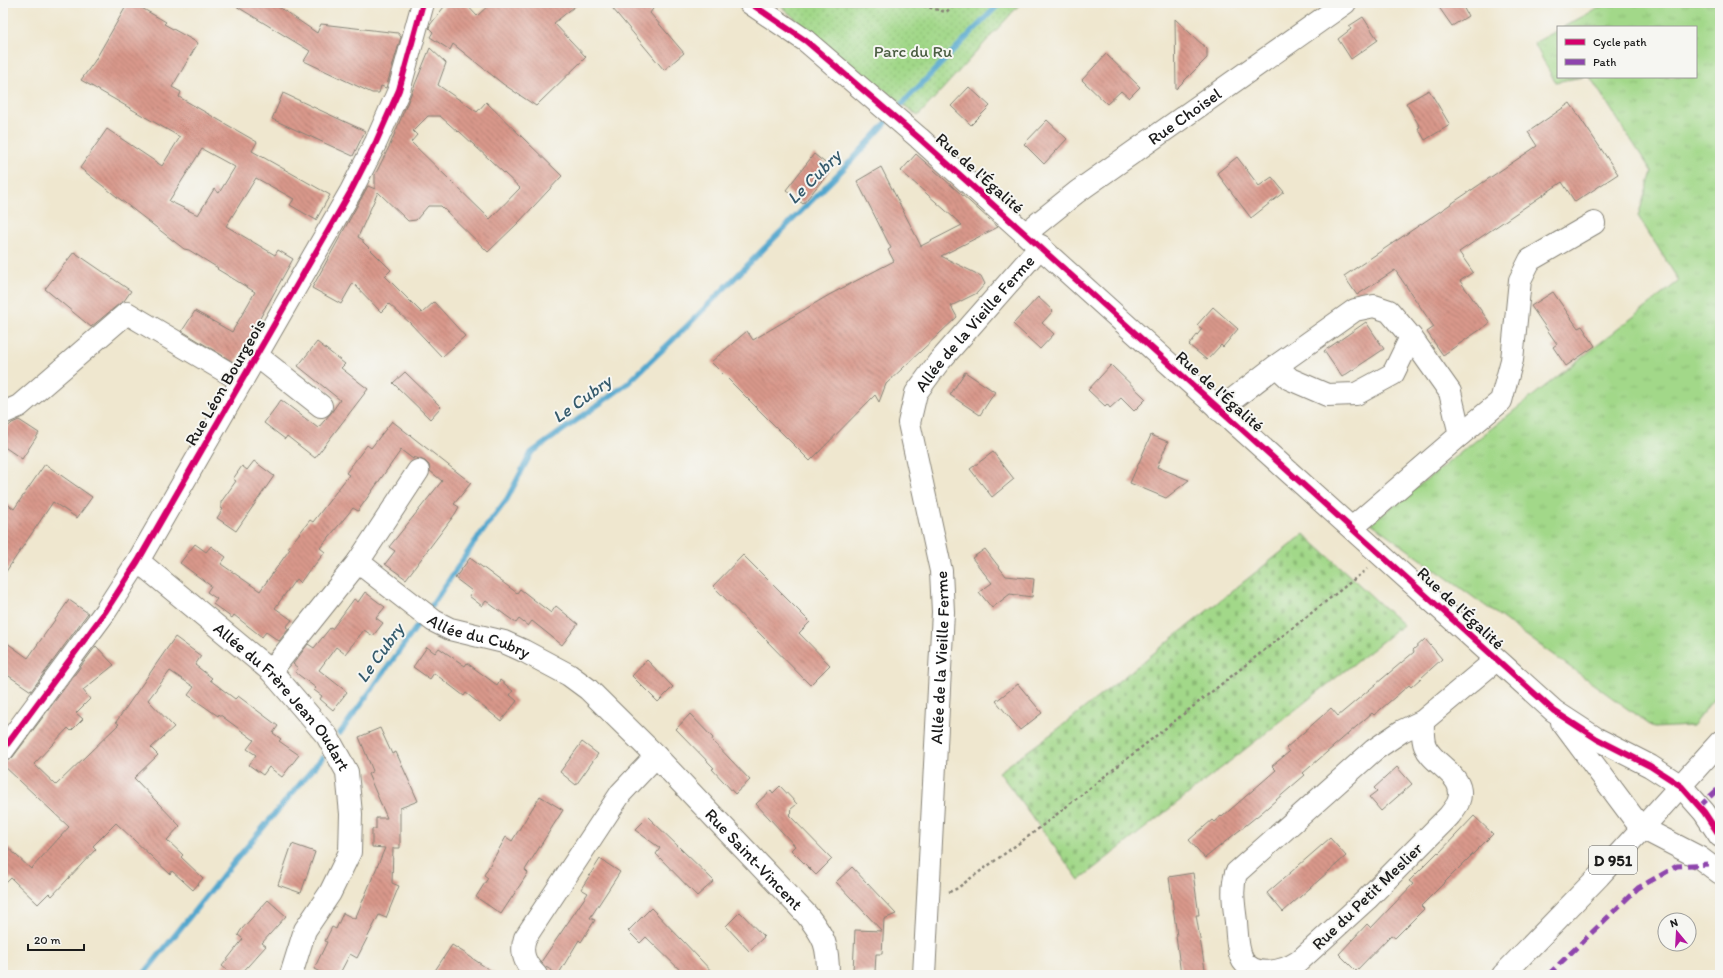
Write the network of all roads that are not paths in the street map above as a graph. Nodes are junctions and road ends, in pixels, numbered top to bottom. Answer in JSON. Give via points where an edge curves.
{"nodes":[{"id":1,"x":423,"y":3,"type":"edge"},
{"id":2,"x":750,"y":3,"type":"edge"},
{"id":3,"x":1345,"y":3,"type":"edge"},
{"id":4,"x":1594,"y":223,"type":"dead end"},
{"id":5,"x":1033,"y":239,"type":"junction"},
{"id":6,"x":1411,"y":337,"type":"junction"},
{"id":7,"x":256,"y":354,"type":"junction"},
{"id":8,"x":1276,"y":366,"type":"junction"},
{"id":9,"x":242,"y":381,"type":"junction"},
{"id":10,"x":321,"y":406,"type":"dead end"},
{"id":11,"x":1219,"y":410,"type":"junction"},
{"id":12,"x":3,"y":413,"type":"edge"},
{"id":13,"x":1460,"y":435,"type":"junction"},
{"id":14,"x":418,"y":471,"type":"dead end"},
{"id":15,"x":1352,"y":528,"type":"junction"},
{"id":16,"x":138,"y":561,"type":"junction"},
{"id":17,"x":358,"y":562,"type":"junction"},
{"id":18,"x":1496,"y":660,"type":"junction"},
{"id":19,"x":271,"y":671,"type":"junction"},
{"id":20,"x":605,"y":704,"type":"joint"},
{"id":21,"x":1554,"y":711,"type":"junction"},
{"id":22,"x":1423,"y":721,"type":"junction"},
{"id":23,"x":1720,"y":742,"type":"edge"},
{"id":24,"x":3,"y":750,"type":"edge"},
{"id":25,"x":656,"y":756,"type":"junction"},
{"id":26,"x":1681,"y":786,"type":"junction"},
{"id":27,"x":1642,"y":828,"type":"junction"},
{"id":28,"x":1720,"y":836,"type":"edge"},
{"id":29,"x":1720,"y":873,"type":"edge"},
{"id":30,"x":291,"y":975,"type":"edge"},
{"id":31,"x":536,"y":975,"type":"edge"},
{"id":32,"x":828,"y":975,"type":"edge"},
{"id":33,"x":924,"y":975,"type":"edge"},
{"id":34,"x":1503,"y":975,"type":"edge"}],
"edges":[{"from":1,"to":7,"type":"street","name":"Rue Léon Bourgeois","via":[[399,90],[376,142],[351,191]]},
{"from":2,"to":5,"type":"street","name":"Rue de l'Égalité","via":[[806,41]]},
{"from":3,"to":5,"type":"street","name":"Rue Choisel","via":[[1077,192]]},
{"from":4,"to":13,"type":"street","via":[[1530,260],[1520,280],[1512,360],[1501,401]]},
{"from":5,"to":11,"type":"street","name":"Rue de l'Égalité"},
{"from":5,"to":33,"type":"street","name":"Allée de la Vieille Ferme","via":[[916,393],[909,423],[941,571],[943,612]]},
{"from":6,"to":8,"type":"street","via":[[1388,311],[1374,306],[1355,310]]},
{"from":6,"to":8,"type":"street","via":[[1392,374],[1356,394],[1327,395],[1290,380]]},
{"from":6,"to":13,"type":"street","via":[[1450,392]]},
{"from":7,"to":9,"type":"street","name":"Rue Léon Bourgeois"},
{"from":7,"to":10,"type":"street"},
{"from":8,"to":11,"type":"street"},
{"from":9,"to":12,"type":"street","via":[[127,313],[19,406]]},
{"from":9,"to":16,"type":"street","name":"Rue Léon Bourgeois"},
{"from":11,"to":15,"type":"street","name":"Rue de l'Égalité"},
{"from":13,"to":15,"type":"street"},
{"from":14,"to":17,"type":"street"},
{"from":15,"to":18,"type":"street","name":"Rue de l'Égalité"},
{"from":16,"to":19,"type":"street","name":"Allée du Frère Jean Oudart"},
{"from":16,"to":24,"type":"street","name":"Rue Léon Bourgeois","via":[[105,612]]},
{"from":17,"to":19,"type":"street"},
{"from":17,"to":20,"type":"street","name":"Allée du Cubry","via":[[434,621],[450,629],[504,642],[517,648],[569,675]]},
{"from":18,"to":21,"type":"street","name":"Rue de l'Égalité"},
{"from":18,"to":22,"type":"street","name":"Rue du Petit Meslier"},
{"from":19,"to":30,"type":"street","name":"Allée du Frère Jean Oudart","via":[[327,736],[348,772],[351,814],[350,852],[330,894],[305,930]]},
{"from":20,"to":25,"type":"street","name":"Rue Saint-Vincent"},
{"from":21,"to":26,"type":"street","name":"Rue de l'Égalité","via":[[1597,739],[1650,766]]},
{"from":21,"to":27,"type":"street","name":"Rue de l'Égalité"},
{"from":22,"to":22,"type":"street","name":"Rue du Petit Meslier","via":[[1402,731],[1374,750],[1236,873],[1232,886],[1238,944],[1243,961],[1249,968],[1271,974],[1286,970],[1298,962],[1367,899],[1449,816],[1458,803],[1458,784],[1431,756],[1425,746]]},
{"from":23,"to":26,"type":"street","number":"D 951"},
{"from":25,"to":31,"type":"street","via":[[621,793],[525,938],[522,947],[524,955],[527,964]]},
{"from":25,"to":32,"type":"street","name":"Rue Saint-Vincent","via":[[802,909],[826,943]]},
{"from":26,"to":27,"type":"street","number":"D 951"},
{"from":26,"to":28,"type":"street","name":"Rue de l'Égalité","via":[[1704,812]]},
{"from":27,"to":29,"type":"street","via":[[1700,858]]},
{"from":27,"to":34,"type":"street","number":"D 951"}]}
